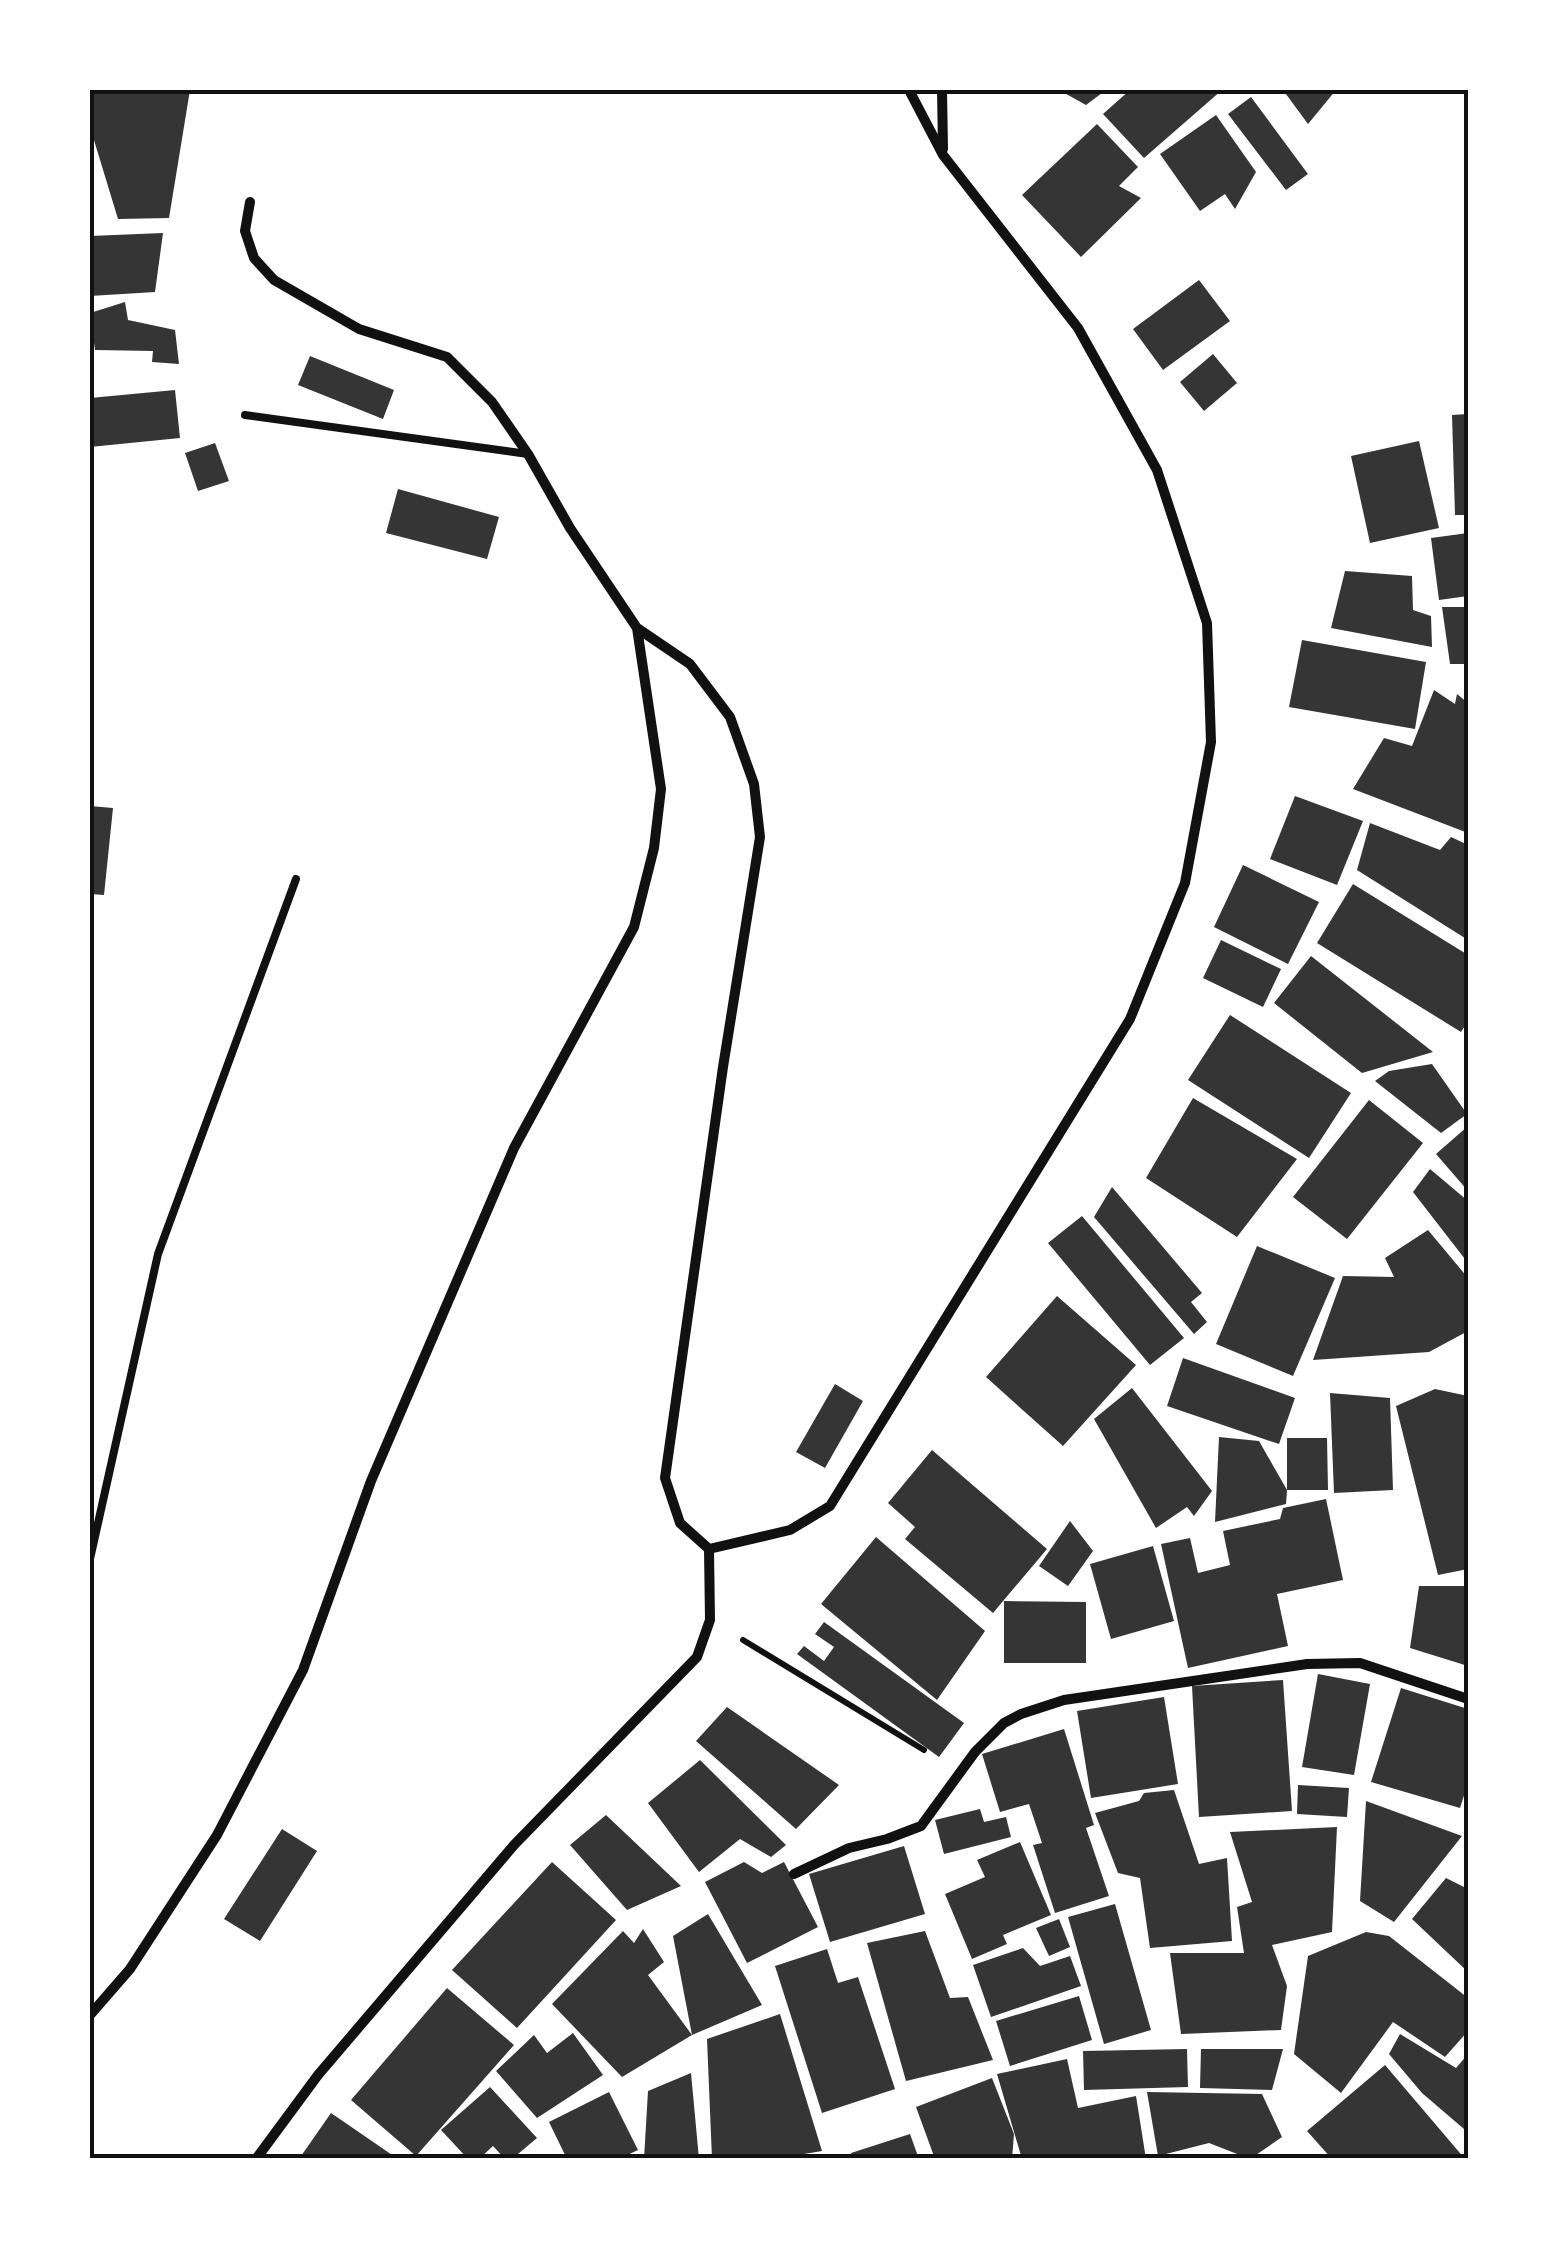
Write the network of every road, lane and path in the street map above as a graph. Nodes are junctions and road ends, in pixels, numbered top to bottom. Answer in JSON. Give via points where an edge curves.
{"nodes":[{"id":1,"x":909,"y":90,"type":"edge"},
{"id":2,"x":942,"y":90,"type":"edge"},
{"id":3,"x":943,"y":155,"type":"junction"},
{"id":4,"x":250,"y":202,"type":"dead end"},
{"id":5,"x":244,"y":415,"type":"dead end"},
{"id":6,"x":528,"y":454,"type":"junction"},
{"id":7,"x":638,"y":628,"type":"junction"},
{"id":8,"x":296,"y":879,"type":"dead end"},
{"id":9,"x":710,"y":1549,"type":"junction"},
{"id":10,"x":90,"y":1559,"type":"edge"},
{"id":11,"x":710,"y":1620,"type":"junction"},
{"id":12,"x":1468,"y":1699,"type":"edge"},
{"id":13,"x":960,"y":1772,"type":"junction"},
{"id":14,"x":794,"y":1874,"type":"dead end"},
{"id":15,"x":90,"y":2014,"type":"edge"},
{"id":16,"x":256,"y":2159,"type":"edge"}],
"edges":[{"from":1,"to":3,"type":"street"},
{"from":2,"to":3,"type":"street"},
{"from":3,"to":9,"type":"street","via":[[1078,328],[1156,470],[1207,623],[1211,742],[1185,883],[1130,1019],[830,1506],[790,1530]]},
{"from":4,"to":6,"type":"street","via":[[245,231],[254,258],[274,280],[359,329],[448,358],[492,402]]},
{"from":5,"to":6,"type":"lane"},
{"from":6,"to":7,"type":"street"},
{"from":7,"to":9,"type":"street","via":[[690,664],[730,717],[754,784],[760,837],[664,1478],[680,1523]]},
{"from":7,"to":15,"type":"street","via":[[661,789],[634,927],[514,1148],[370,1481],[302,1670],[216,1834],[130,1969]]},
{"from":8,"to":10,"type":"lane","via":[[158,1254]]},
{"from":9,"to":11,"type":"street"},
{"from":11,"to":13,"type":"path"},
{"from":11,"to":16,"type":"street","via":[[698,1657],[514,1844],[318,2075]]},
{"from":12,"to":13,"type":"street","via":[[1360,1663],[1307,1664],[1064,1700],[1004,1723]]},
{"from":13,"to":14,"type":"street","via":[[921,1826]]}]}
